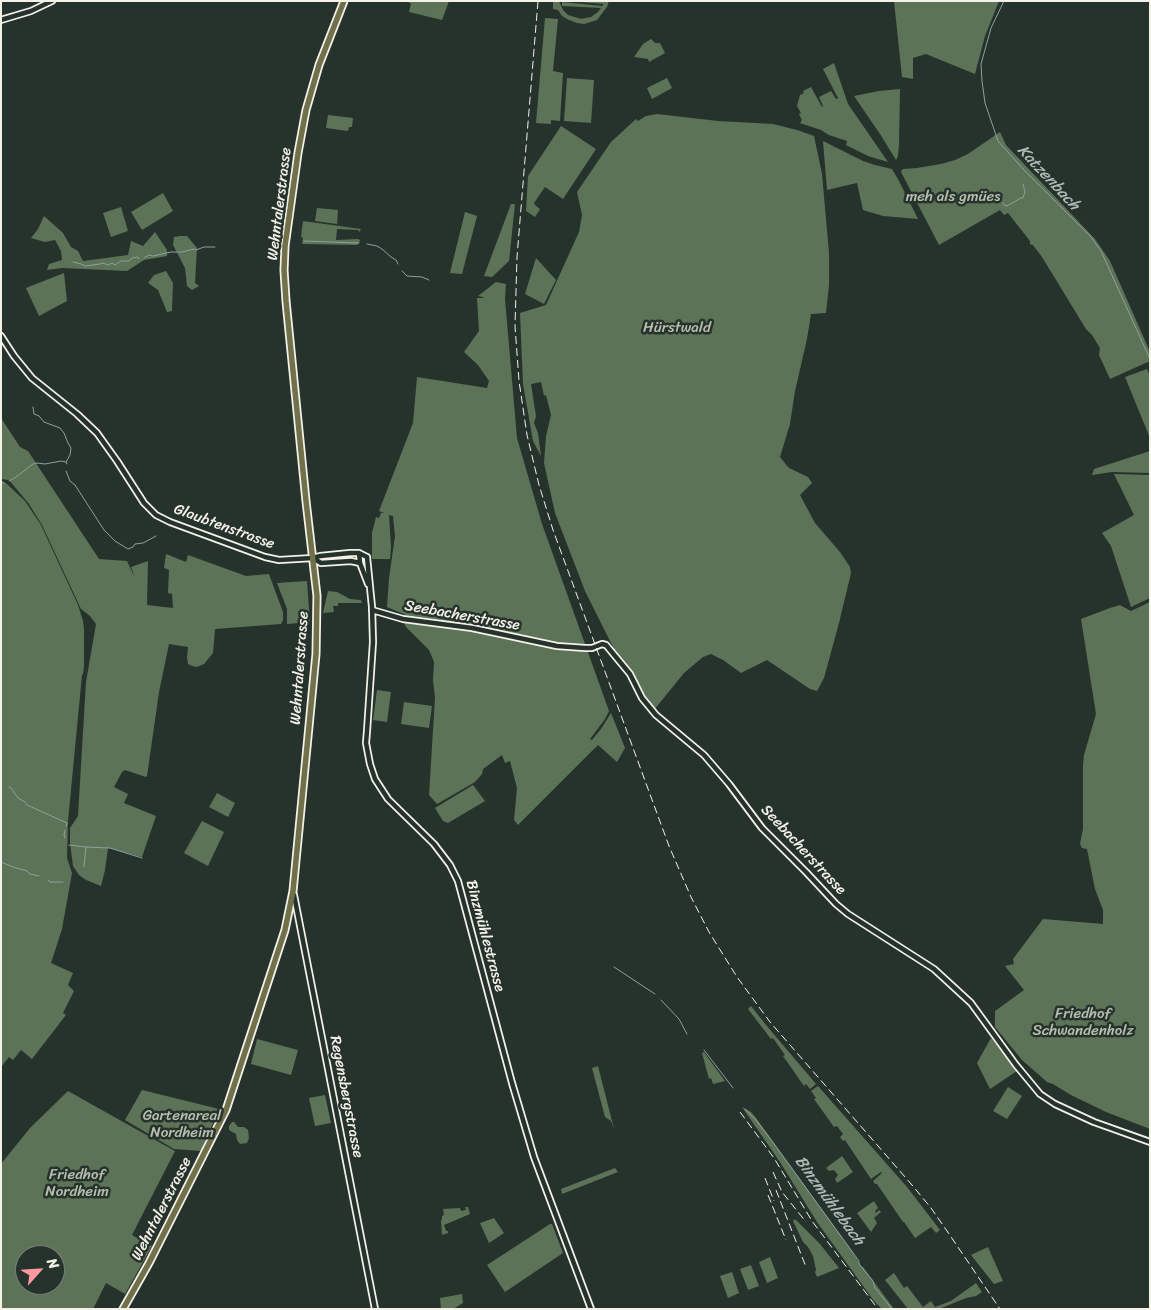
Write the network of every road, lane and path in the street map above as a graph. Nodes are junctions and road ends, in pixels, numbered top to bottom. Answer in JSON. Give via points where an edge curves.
{"nodes":[{"id":1,"x":52,"y":1,"type":"edge"},
{"id":2,"x":344,"y":1,"type":"edge"},
{"id":3,"x":1,"y":20,"type":"edge"},
{"id":4,"x":1,"y":336,"type":"edge"},
{"id":5,"x":359,"y":553,"type":"junction"},
{"id":6,"x":367,"y":557,"type":"junction"},
{"id":7,"x":313,"y":558,"type":"junction"},
{"id":8,"x":360,"y":563,"type":"junction"},
{"id":9,"x":369,"y":586,"type":"junction"},
{"id":10,"x":372,"y":610,"type":"junction"},
{"id":11,"x":293,"y":891,"type":"junction"},
{"id":12,"x":1150,"y":1142,"type":"edge"},
{"id":13,"x":123,"y":1309,"type":"edge"},
{"id":14,"x":375,"y":1309,"type":"edge"},
{"id":15,"x":591,"y":1309,"type":"edge"}],
"edges":[{"from":1,"to":3,"type":"street"},
{"from":2,"to":7,"type":"main road","name":"Wehntalerstrasse","via":[[319,65],[306,110],[285,246],[286,300]]},
{"from":4,"to":7,"type":"street","name":"Glaubtenstrasse","via":[[32,378],[77,414],[96,434],[118,461],[144,503],[156,514],[167,521],[272,558]]},
{"from":5,"to":6,"type":"street"},
{"from":5,"to":7,"type":"street"},
{"from":5,"to":8,"type":"street","name":"Binzmühlestrasse"},
{"from":6,"to":8,"type":"street"},
{"from":6,"to":9,"type":"street","name":"Binzmühlestrasse"},
{"from":7,"to":8,"type":"street","via":[[321,563]]},
{"from":7,"to":11,"type":"main road","name":"Wehntalerstrasse","via":[[316,654]]},
{"from":8,"to":9,"type":"street","name":"Binzmühlestrasse"},
{"from":9,"to":10,"type":"street","name":"Binzmühlestrasse"},
{"from":10,"to":12,"type":"street","name":"Seebacherstrasse","via":[[403,619],[472,628],[557,646],[592,648],[606,645],[630,674],[642,698],[663,721],[704,755],[762,828],[836,904],[934,969],[971,1003],[1040,1094],[1094,1122]]},
{"from":10,"to":15,"type":"street","name":"Binzmühlestrasse","via":[[373,651],[366,731],[370,764],[388,799],[434,844],[457,878],[534,1157]]},
{"from":11,"to":13,"type":"main road","name":"Wehntalerstrasse","via":[[285,930],[226,1110]]},
{"from":11,"to":14,"type":"street","name":"Regensbergstrasse"}]}
